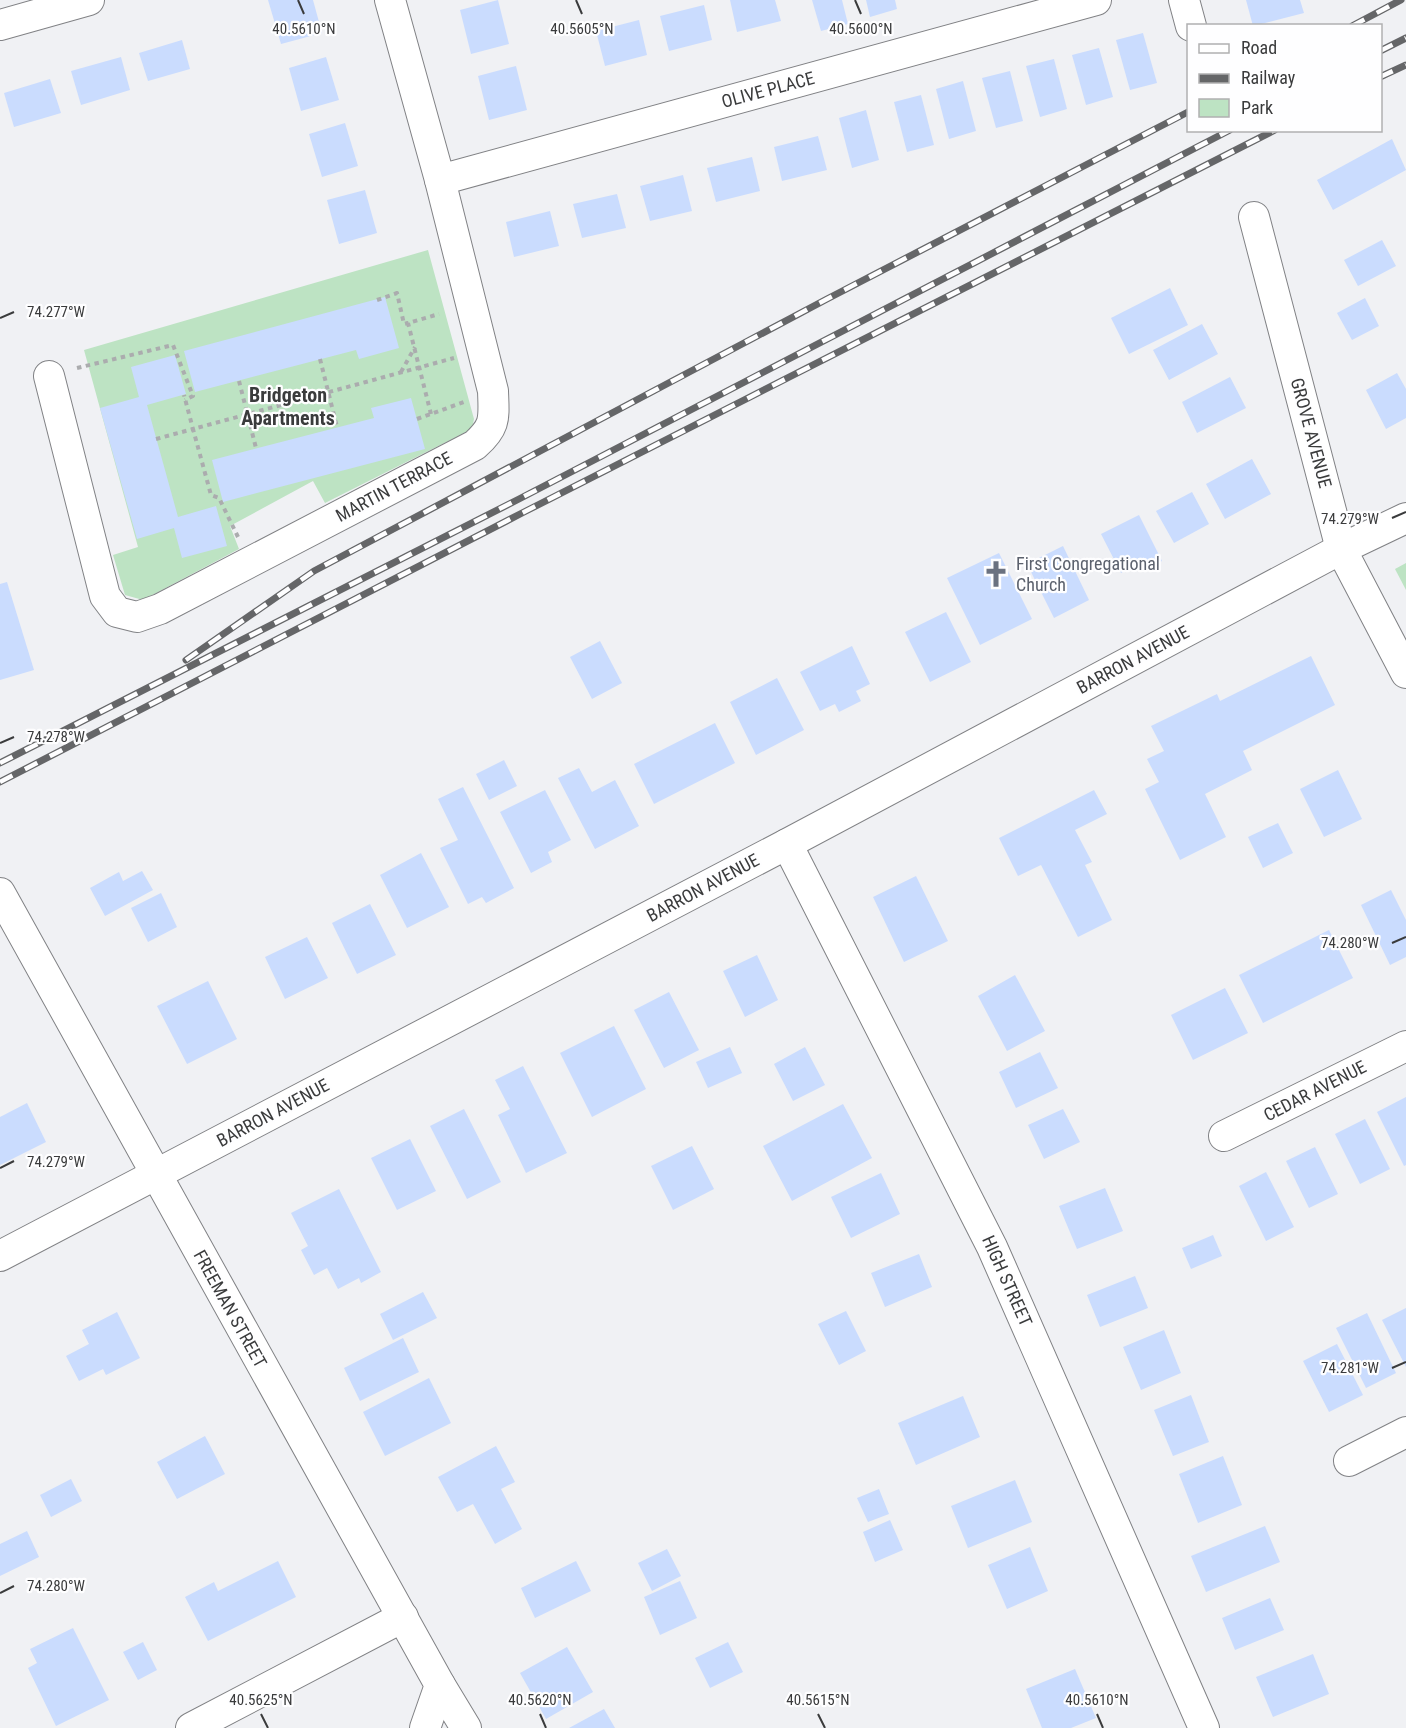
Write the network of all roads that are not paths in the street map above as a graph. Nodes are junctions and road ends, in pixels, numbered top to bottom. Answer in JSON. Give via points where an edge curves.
{"nodes":[{"id":1,"x":89,"y":0,"type":"edge"},
{"id":2,"x":390,"y":0,"type":"edge"},
{"id":3,"x":1096,"y":0,"type":"edge"},
{"id":4,"x":1184,"y":0,"type":"edge"},
{"id":5,"x":1190,"y":24,"type":"edge"},
{"id":6,"x":0,"y":25,"type":"edge"},
{"id":7,"x":440,"y":180,"type":"junction"},
{"id":8,"x":1254,"y":217,"type":"dead end"},
{"id":9,"x":49,"y":376,"type":"road end"},
{"id":10,"x":1406,"y":518,"type":"edge"},
{"id":11,"x":1341,"y":549,"type":"junction"},
{"id":12,"x":1406,"y":673,"type":"edge"},
{"id":13,"x":787,"y":844,"type":"junction"},
{"id":14,"x":0,"y":893,"type":"edge"},
{"id":15,"x":1406,"y":1046,"type":"edge"},
{"id":16,"x":1224,"y":1136,"type":"dead end"},
{"id":17,"x":156,"y":1174,"type":"junction"},
{"id":18,"x":0,"y":1256,"type":"edge"},
{"id":19,"x":1406,"y":1432,"type":"edge"},
{"id":20,"x":1349,"y":1461,"type":"dead end"},
{"id":21,"x":403,"y":1617,"type":"junction"},
{"id":22,"x":440,"y":1685,"type":"junction"},
{"id":23,"x":191,"y":1728,"type":"edge"},
{"id":24,"x":425,"y":1728,"type":"edge"},
{"id":25,"x":466,"y":1728,"type":"edge"},
{"id":26,"x":1204,"y":1728,"type":"edge"}],
"edges":[{"from":1,"to":6,"type":"street"},
{"from":2,"to":7,"type":"street","name":"MARTIN TERRACE"},
{"from":3,"to":7,"type":"street","name":"OLIVE PLACE"},
{"from":4,"to":5,"type":"street"},
{"from":7,"to":9,"type":"street","name":"MARTIN TERRACE","via":[[493,391],[490,431],[475,445],[160,609],[137,617],[117,612],[105,596]]},
{"from":8,"to":11,"type":"street","name":"GROVE AVENUE"},
{"from":10,"to":11,"type":"street","name":"BARRON AVENUE"},
{"from":11,"to":12,"type":"street","name":"GROVE AVENUE"},
{"from":11,"to":13,"type":"street","name":"BARRON AVENUE"},
{"from":13,"to":17,"type":"street","name":"BARRON AVENUE"},
{"from":13,"to":26,"type":"street","name":"HIGH STREET","via":[[992,1247]]},
{"from":14,"to":17,"type":"street","name":"FREEMAN STREET"},
{"from":15,"to":16,"type":"street","name":"CEDAR AVENUE"},
{"from":17,"to":18,"type":"street","name":"BARRON AVENUE"},
{"from":17,"to":21,"type":"street","name":"FREEMAN STREET"},
{"from":19,"to":20,"type":"street"},
{"from":21,"to":22,"type":"street","name":"FREEMAN STREET"},
{"from":21,"to":23,"type":"street"},
{"from":22,"to":24,"type":"street"},
{"from":22,"to":25,"type":"street","name":"FREEMAN STREET"}]}
